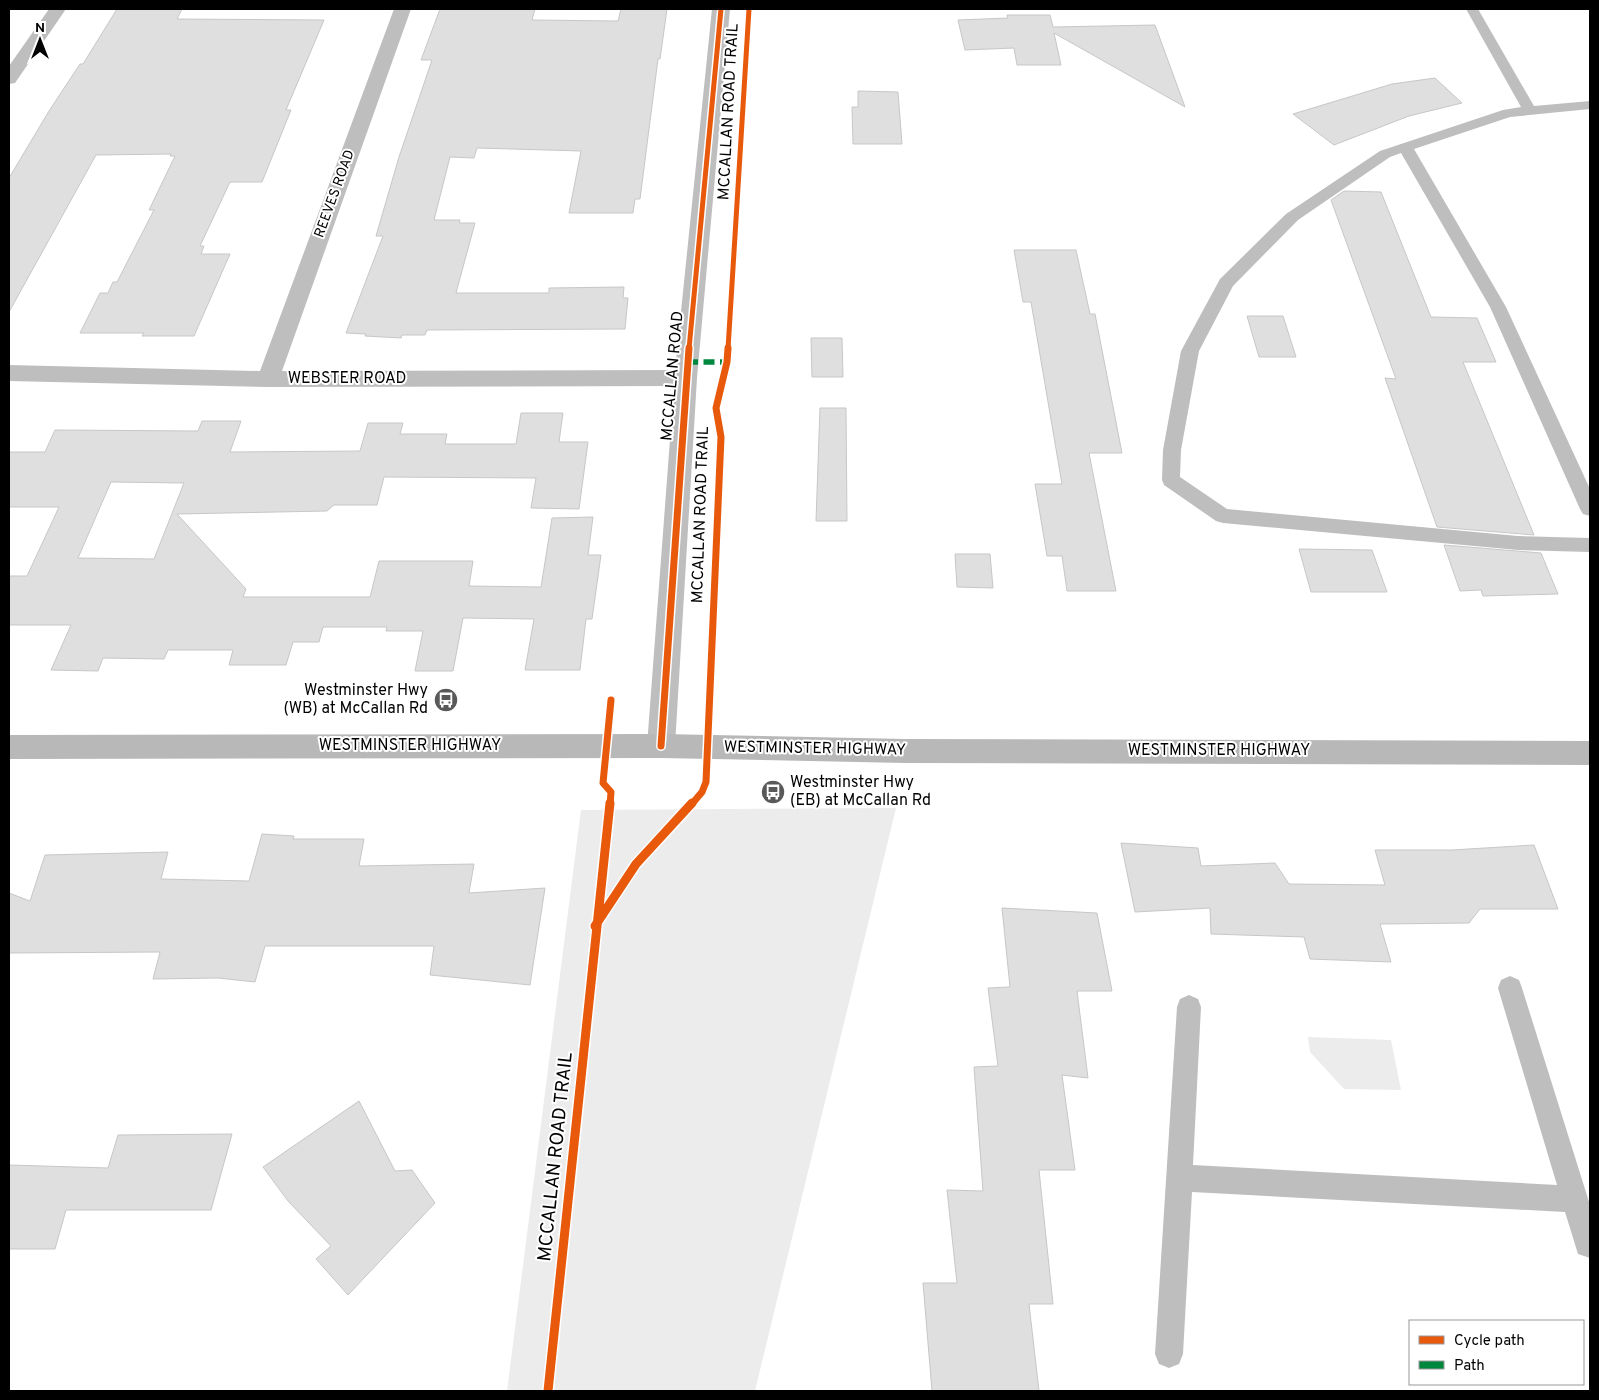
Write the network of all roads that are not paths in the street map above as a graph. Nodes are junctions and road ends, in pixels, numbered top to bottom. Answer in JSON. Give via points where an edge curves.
{"nodes":[{"id":1,"x":57,"y":9,"type":"edge"},
{"id":2,"x":402,"y":9,"type":"edge"},
{"id":3,"x":721,"y":9,"type":"edge"},
{"id":4,"x":1472,"y":9,"type":"edge"},
{"id":5,"x":9,"y":79,"type":"edge"},
{"id":6,"x":1590,"y":105,"type":"edge"},
{"id":7,"x":1530,"y":111,"type":"junction"},
{"id":8,"x":1405,"y":147,"type":"junction"},
{"id":9,"x":9,"y":373,"type":"edge"},
{"id":10,"x":686,"y":378,"type":"junction"},
{"id":11,"x":268,"y":379,"type":"junction"},
{"id":12,"x":1590,"y":510,"type":"edge"},
{"id":13,"x":1590,"y":545,"type":"edge"},
{"id":14,"x":661,"y":746,"type":"junction"},
{"id":15,"x":9,"y":747,"type":"edge"},
{"id":16,"x":1590,"y":753,"type":"edge"},
{"id":17,"x":1510,"y":988,"type":"dead end"},
{"id":18,"x":1189,"y":1007,"type":"dead end"},
{"id":19,"x":1178,"y":1178,"type":"junction"},
{"id":20,"x":1575,"y":1199,"type":"junction"},
{"id":21,"x":1590,"y":1244,"type":"edge"},
{"id":22,"x":1169,"y":1354,"type":"dead end"}],
"edges":[{"from":1,"to":5,"type":"street"},
{"from":2,"to":11,"type":"street","name":"REEVES ROAD"},
{"from":3,"to":10,"type":"street","name":"MCCALLAN ROAD"},
{"from":4,"to":7,"type":"lane"},
{"from":6,"to":7,"type":"lane"},
{"from":7,"to":8,"type":"lane","via":[[1508,113]]},
{"from":8,"to":12,"type":"lane","via":[[1498,306]]},
{"from":8,"to":13,"type":"lane","via":[[1385,154],[1292,217],[1226,283],[1190,351],[1172,450],[1171,480],[1223,516],[1518,543]]},
{"from":9,"to":11,"type":"street","name":"WEBSTER ROAD"},
{"from":10,"to":11,"type":"street","name":"WEBSTER ROAD"},
{"from":10,"to":14,"type":"street","name":"MCCALLAN ROAD"},
{"from":14,"to":15,"type":"main road","name":"WESTMINSTER HIGHWAY"},
{"from":14,"to":16,"type":"main road","name":"WESTMINSTER HIGHWAY","via":[[915,751]]},
{"from":17,"to":20,"type":"lane"},
{"from":18,"to":19,"type":"lane"},
{"from":19,"to":20,"type":"lane"},
{"from":19,"to":22,"type":"lane"},
{"from":20,"to":21,"type":"lane"}]}
